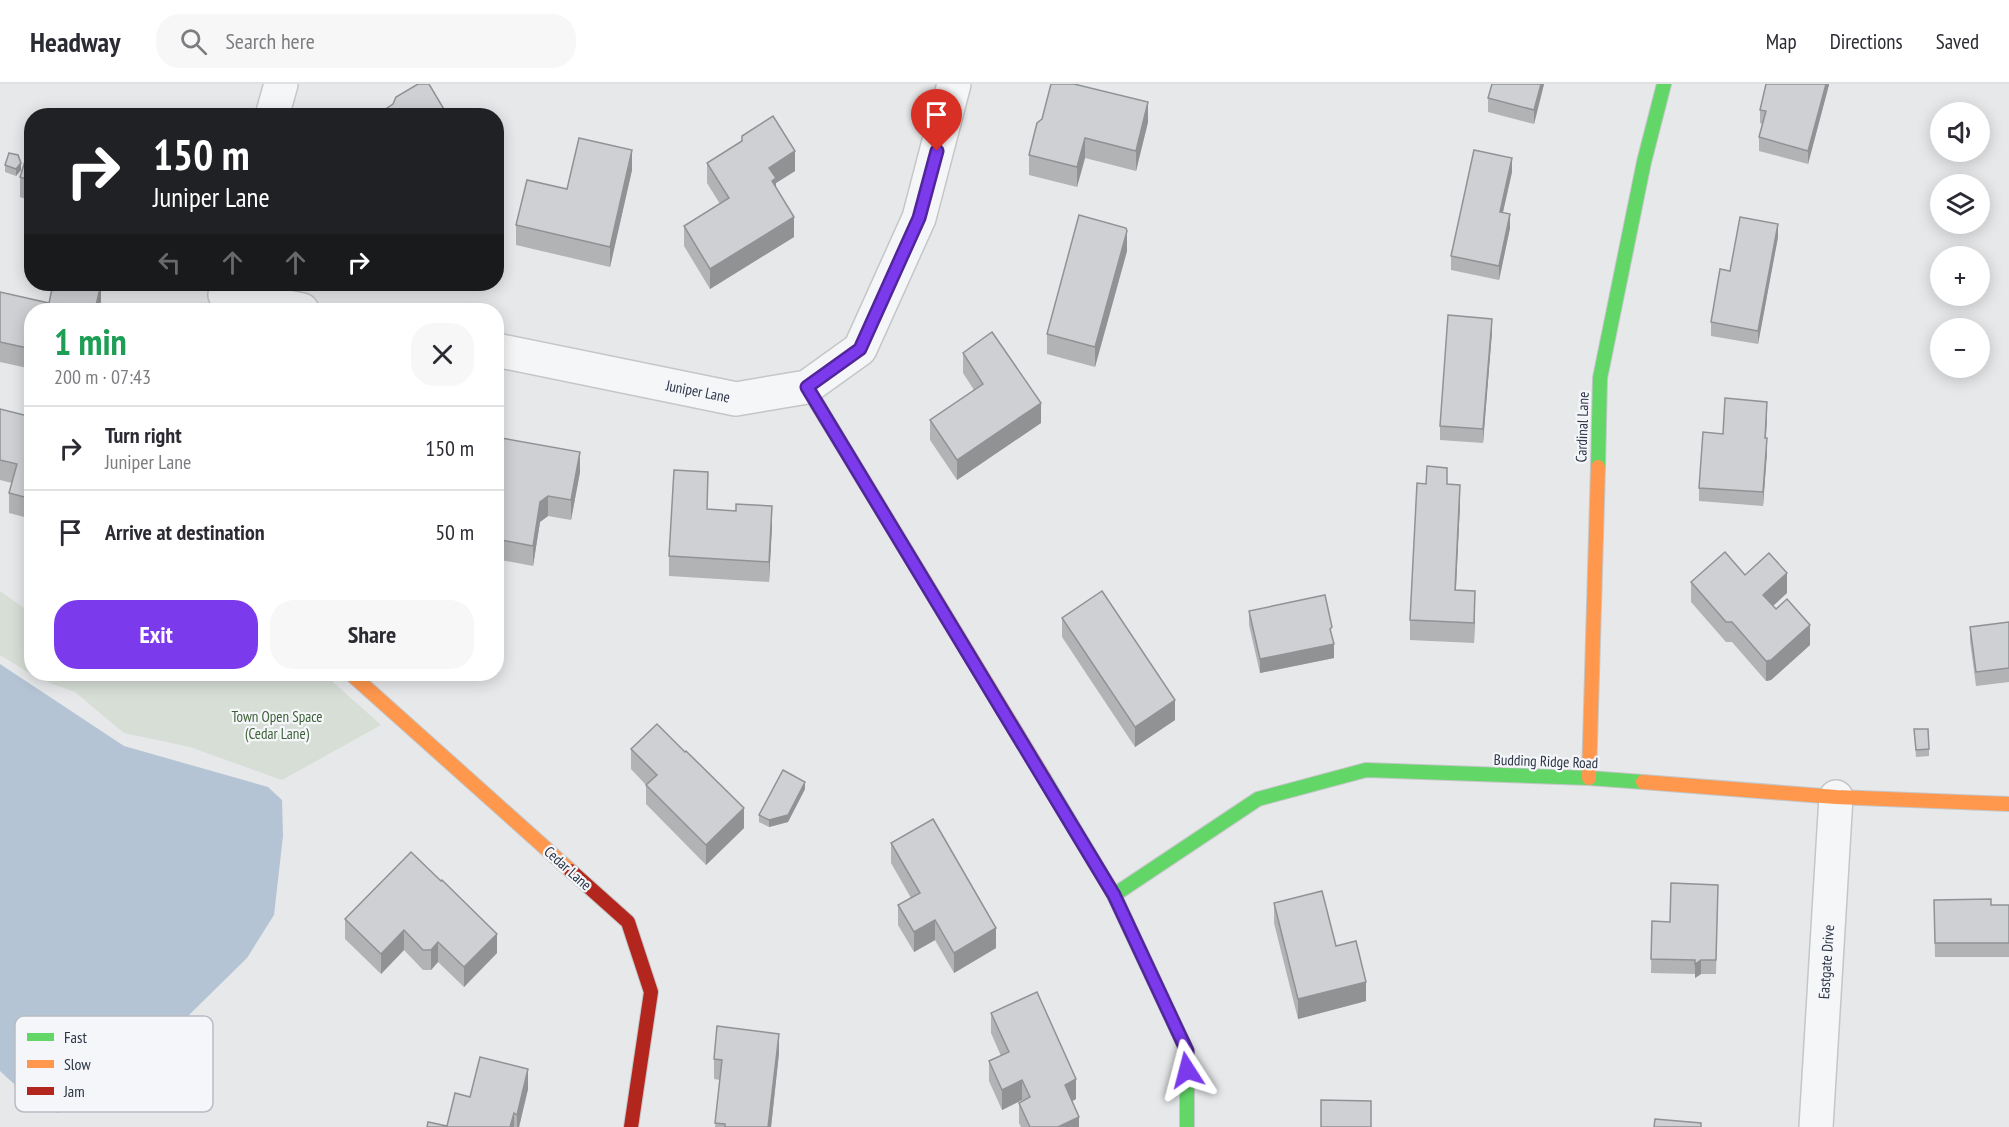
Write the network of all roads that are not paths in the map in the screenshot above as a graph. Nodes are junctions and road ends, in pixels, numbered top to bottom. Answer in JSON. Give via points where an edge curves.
{"nodes":[{"id":1,"x":281,"y":84,"type":"edge"},
{"id":2,"x":954,"y":84,"type":"edge"},
{"id":3,"x":1664,"y":84,"type":"edge"},
{"id":4,"x":274,"y":108,"type":"edge"},
{"id":5,"x":225,"y":296,"type":"edge"},
{"id":6,"x":264,"y":303,"type":"edge"},
{"id":7,"x":504,"y":352,"type":"edge"},
{"id":8,"x":807,"y":387,"type":"junction"},
{"id":9,"x":359,"y":681,"type":"edge"},
{"id":10,"x":1589,"y":778,"type":"junction"},
{"id":11,"x":1836,"y":797,"type":"junction"},
{"id":12,"x":2009,"y":804,"type":"edge"},
{"id":13,"x":1114,"y":895,"type":"junction"},
{"id":14,"x":630,"y":1127,"type":"edge"},
{"id":15,"x":1187,"y":1127,"type":"edge"},
{"id":16,"x":1816,"y":1127,"type":"edge"}],
"edges":[{"from":1,"to":4,"type":"street"},
{"from":2,"to":8,"type":"street","name":"Juniper Lane","via":[[919,218],[860,349]]},
{"from":3,"to":10,"type":"street","name":"Cardinal Lane","via":[[1600,378]]},
{"from":5,"to":6,"type":"street"},
{"from":7,"to":8,"type":"street","name":"Juniper Lane","via":[[736,399]]},
{"from":8,"to":13,"type":"street"},
{"from":9,"to":14,"type":"street","name":"Cedar Lane","via":[[628,922],[651,992]]},
{"from":10,"to":11,"type":"street","name":"Budding Ridge Road"},
{"from":10,"to":13,"type":"street","name":"Budding Ridge Road","via":[[1366,770],[1258,800]]},
{"from":11,"to":12,"type":"street","name":"Budding Ridge Road"},
{"from":11,"to":16,"type":"street","name":"Eastgate Drive"},
{"from":13,"to":15,"type":"street","via":[[1187,1051]]}]}
